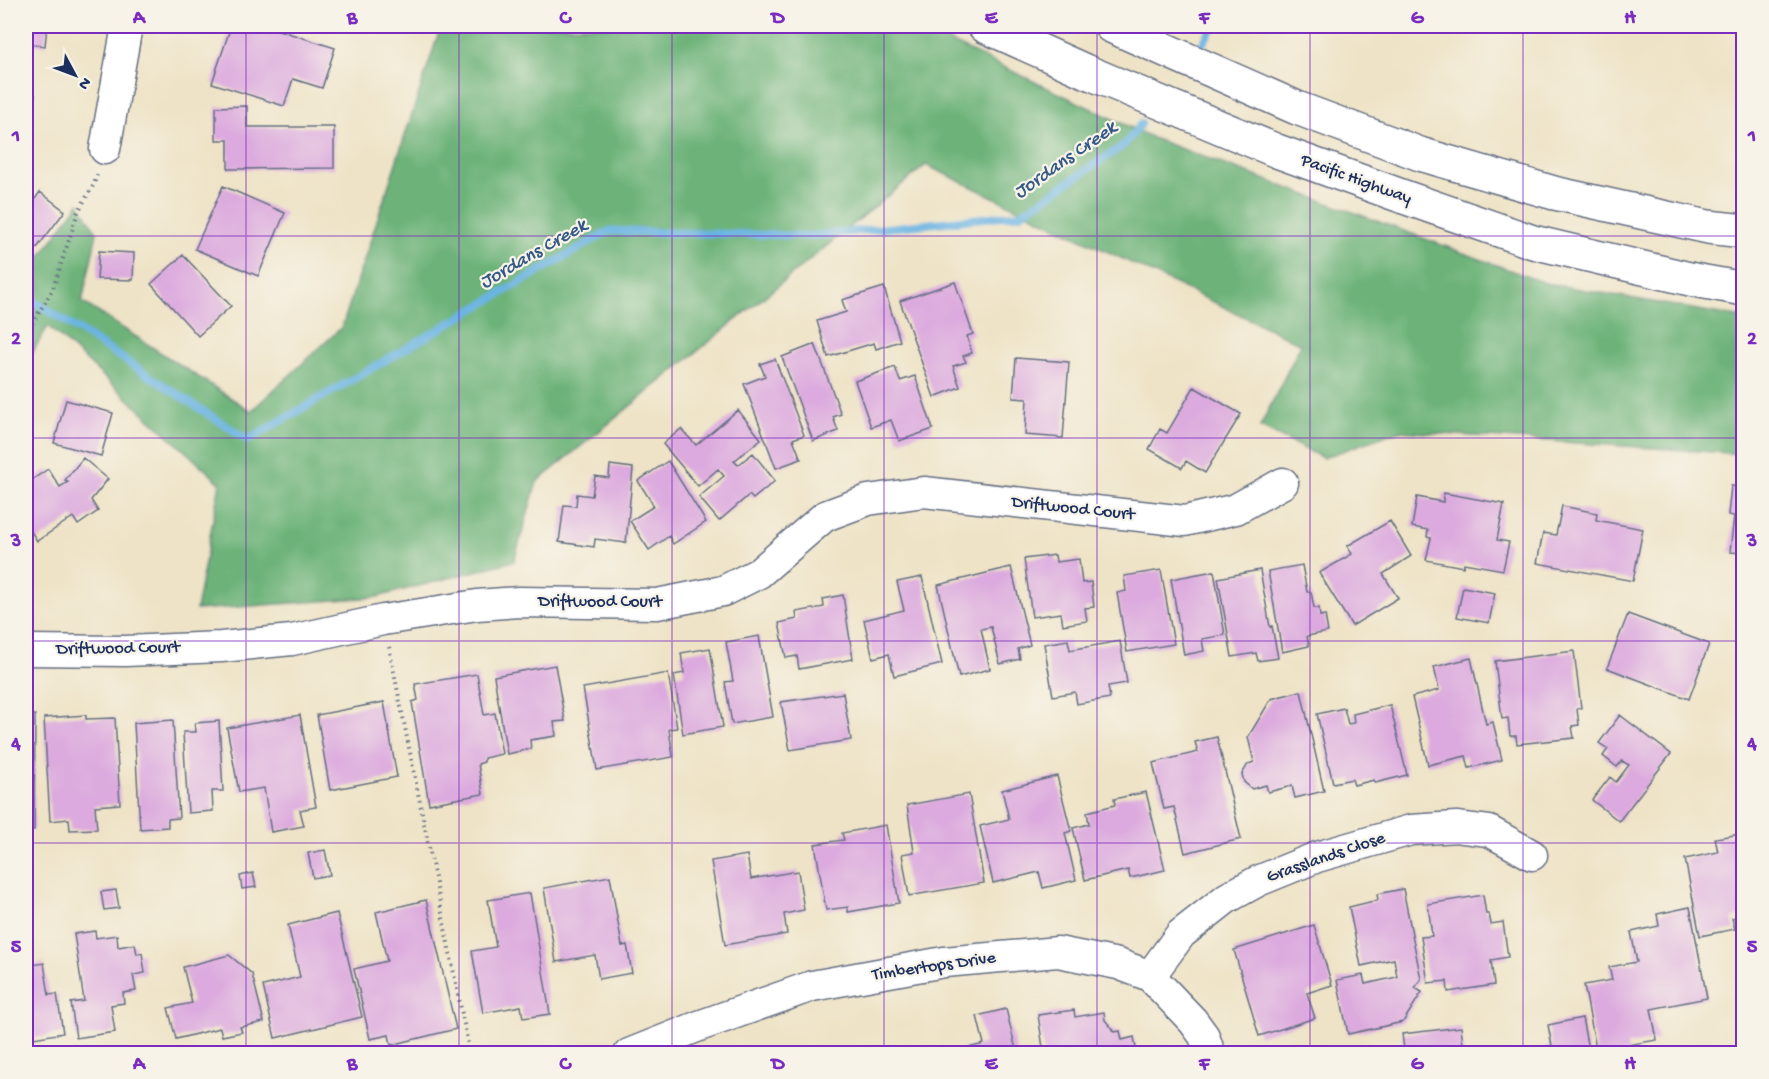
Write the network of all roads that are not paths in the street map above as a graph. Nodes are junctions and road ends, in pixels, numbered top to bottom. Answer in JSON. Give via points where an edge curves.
{"nodes":[{"id":1,"x":127,"y":26,"type":"edge"},
{"id":2,"x":985,"y":26,"type":"edge"},
{"id":3,"x":1111,"y":26,"type":"edge"},
{"id":4,"x":105,"y":148,"type":"dead end"},
{"id":5,"x":1743,"y":231,"type":"edge"},
{"id":6,"x":1743,"y":289,"type":"edge"},
{"id":7,"x":1283,"y":483,"type":"dead end"},
{"id":8,"x":26,"y":650,"type":"edge"},
{"id":9,"x":1532,"y":855,"type":"dead end"},
{"id":10,"x":1150,"y":976,"type":"junction"},
{"id":11,"x":629,"y":1053,"type":"edge"},
{"id":12,"x":1209,"y":1053,"type":"edge"}],
"edges":[{"from":1,"to":4,"type":"street"},
{"from":2,"to":6,"type":"highway","name":"Pacific Highway","via":[[1276,151],[1533,242]]},
{"from":3,"to":5,"type":"highway","via":[[1297,108],[1420,154],[1554,193]]},
{"from":7,"to":8,"type":"street","name":"Driftwood Court","via":[[1236,509],[1185,521],[924,492],[868,500],[825,516],[759,573],[723,591],[657,604],[477,605],[292,640],[125,651]]},
{"from":9,"to":10,"type":"street","name":"Grasslands Close","via":[[1489,831],[1456,827],[1411,830],[1317,857],[1227,898],[1181,934]]},
{"from":10,"to":11,"type":"street","name":"Timbertops Drive","via":[[1118,964],[1058,952],[944,962],[812,986]]},
{"from":10,"to":12,"type":"street","name":"Timbertops Drive","via":[[1193,1020]]}]}
